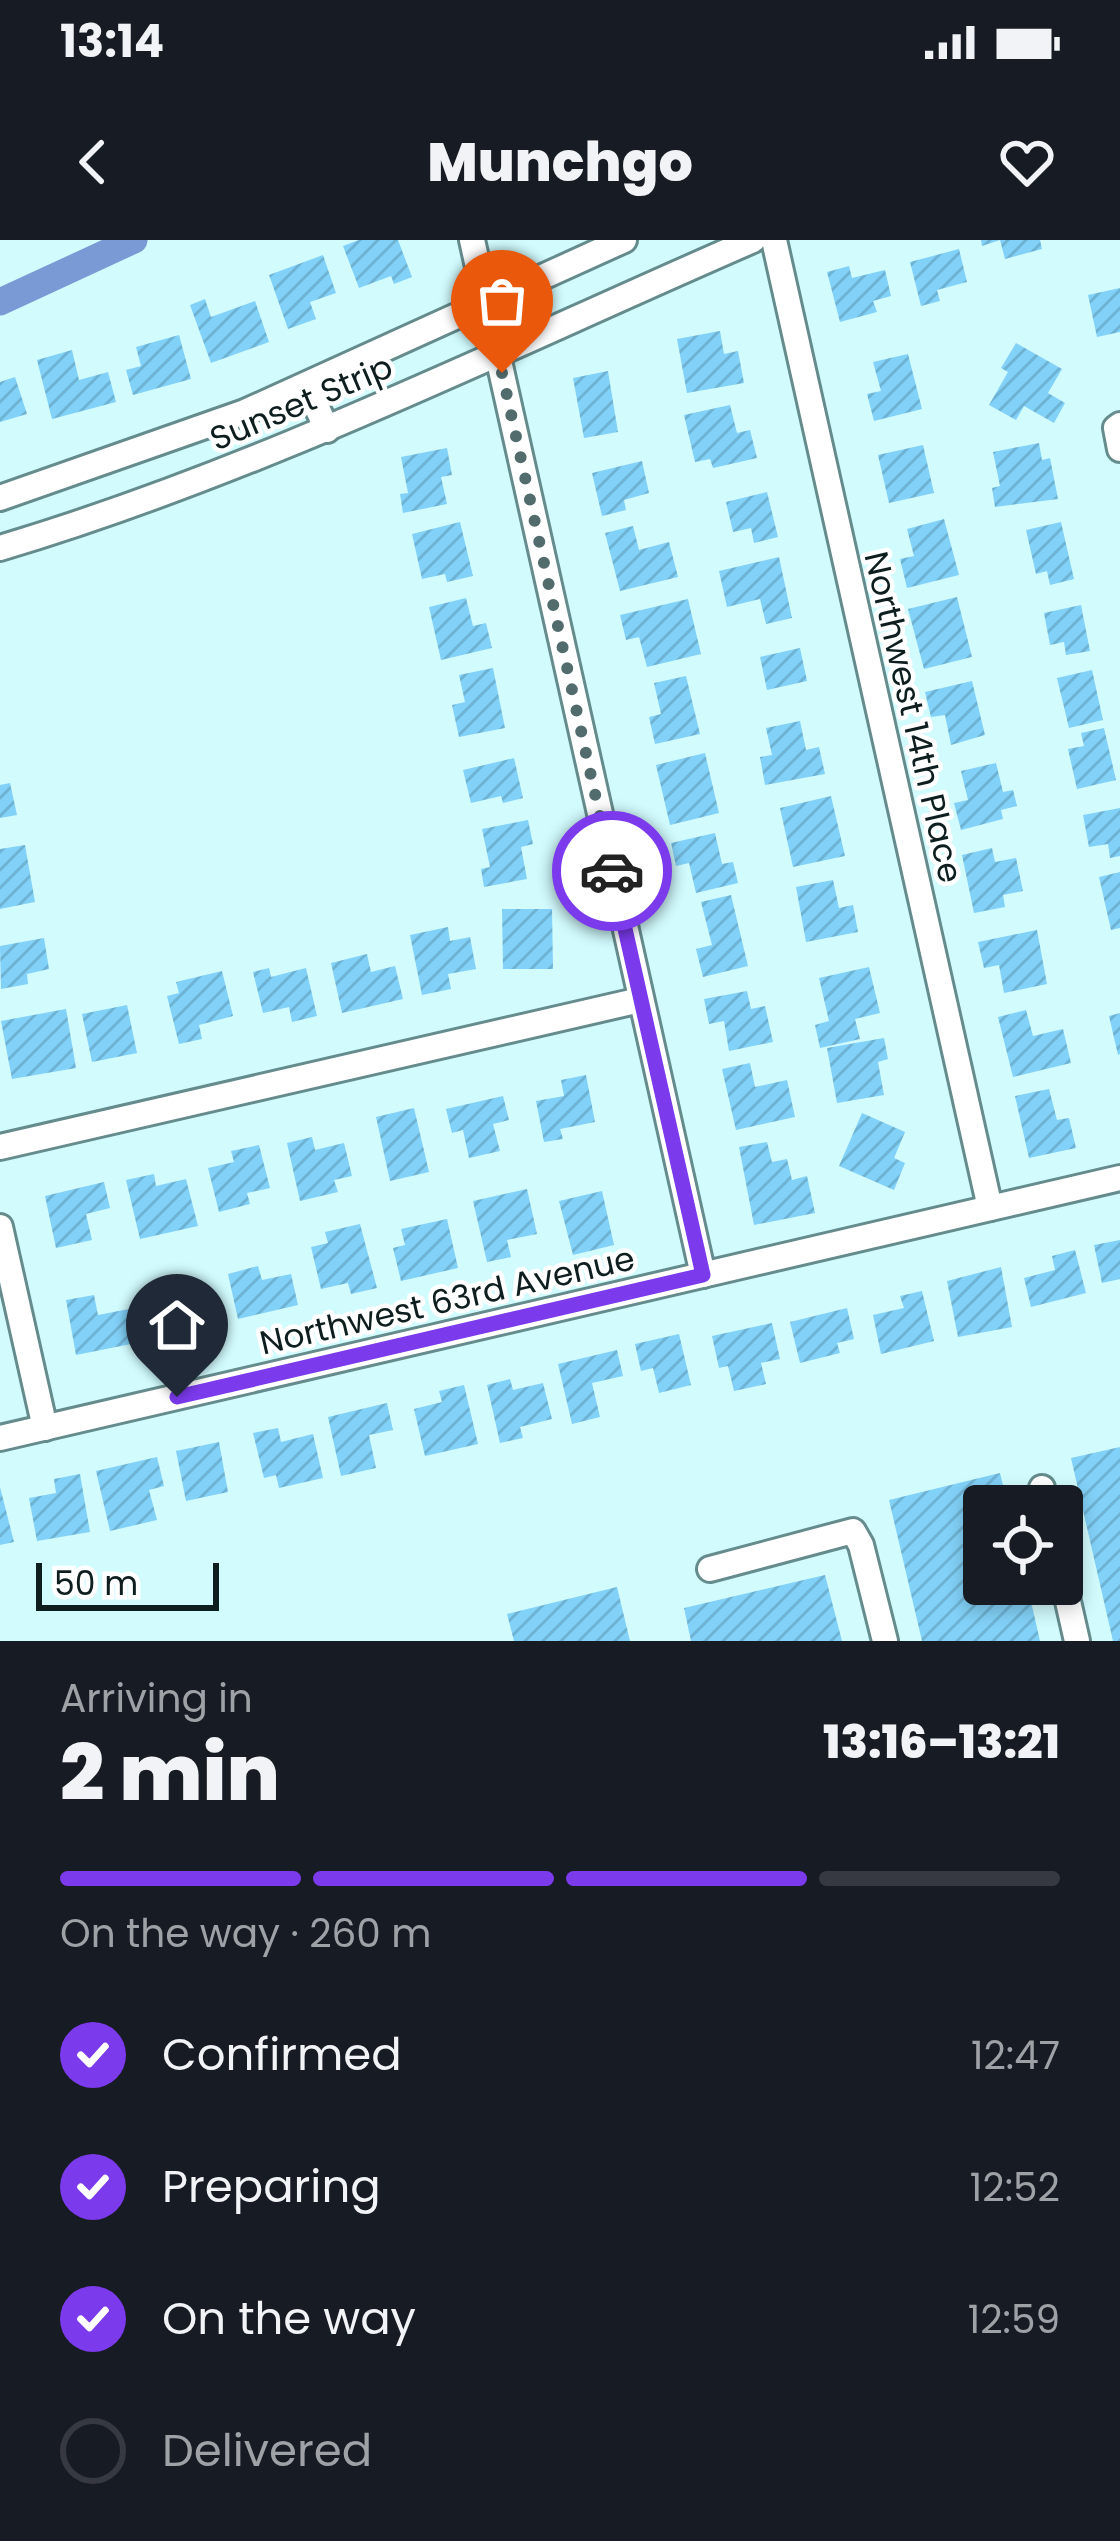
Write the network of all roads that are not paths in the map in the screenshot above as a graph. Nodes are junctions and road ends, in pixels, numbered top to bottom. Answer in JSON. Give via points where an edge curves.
{"nodes":[{"id":1,"x":472,"y":240,"type":"edge"},
{"id":2,"x":624,"y":240,"type":"edge"},
{"id":3,"x":753,"y":240,"type":"edge"},
{"id":4,"x":774,"y":240,"type":"edge"},
{"id":5,"x":485,"y":304,"type":"junction"},
{"id":6,"x":497,"y":352,"type":"junction"},
{"id":7,"x":307,"y":385,"type":"junction"},
{"id":8,"x":327,"y":430,"type":"junction"},
{"id":9,"x":0,"y":498,"type":"edge"},
{"id":10,"x":0,"y":548,"type":"edge"},
{"id":11,"x":640,"y":1000,"type":"junction"},
{"id":12,"x":0,"y":1147,"type":"edge"},
{"id":13,"x":1120,"y":1178,"type":"edge"},
{"id":14,"x":990,"y":1208,"type":"junction"},
{"id":15,"x":0,"y":1227,"type":"edge"},
{"id":16,"x":703,"y":1275,"type":"junction"},
{"id":17,"x":45,"y":1427,"type":"junction"},
{"id":18,"x":0,"y":1438,"type":"edge"},
{"id":19,"x":710,"y":1569,"type":"dead end"},
{"id":20,"x":1069,"y":1605,"type":"edge"},
{"id":21,"x":886,"y":1641,"type":"edge"},
{"id":22,"x":1077,"y":1641,"type":"edge"}],
"edges":[{"from":1,"to":5,"type":"street"},
{"from":2,"to":5,"type":"street","name":"Sunset Strip"},
{"from":3,"to":6,"type":"street","name":"Sunset Strip"},
{"from":4,"to":14,"type":"street","name":"Northwest 14th Place"},
{"from":5,"to":6,"type":"street"},
{"from":5,"to":7,"type":"street","name":"Sunset Strip"},
{"from":6,"to":8,"type":"street","name":"Sunset Strip"},
{"from":6,"to":11,"type":"street"},
{"from":7,"to":8,"type":"street"},
{"from":7,"to":9,"type":"street","name":"Sunset Strip"},
{"from":8,"to":10,"type":"street","name":"Sunset Strip"},
{"from":11,"to":12,"type":"street"},
{"from":11,"to":16,"type":"street"},
{"from":13,"to":14,"type":"street","name":"Northwest 63rd Avenue"},
{"from":14,"to":16,"type":"street","name":"Northwest 63rd Avenue"},
{"from":15,"to":17,"type":"street"},
{"from":16,"to":17,"type":"street","name":"Northwest 63rd Avenue"},
{"from":17,"to":18,"type":"street","name":"Northwest 63rd Avenue"},
{"from":19,"to":21,"type":"street","via":[[853,1531]]},
{"from":20,"to":22,"type":"street"}]}
